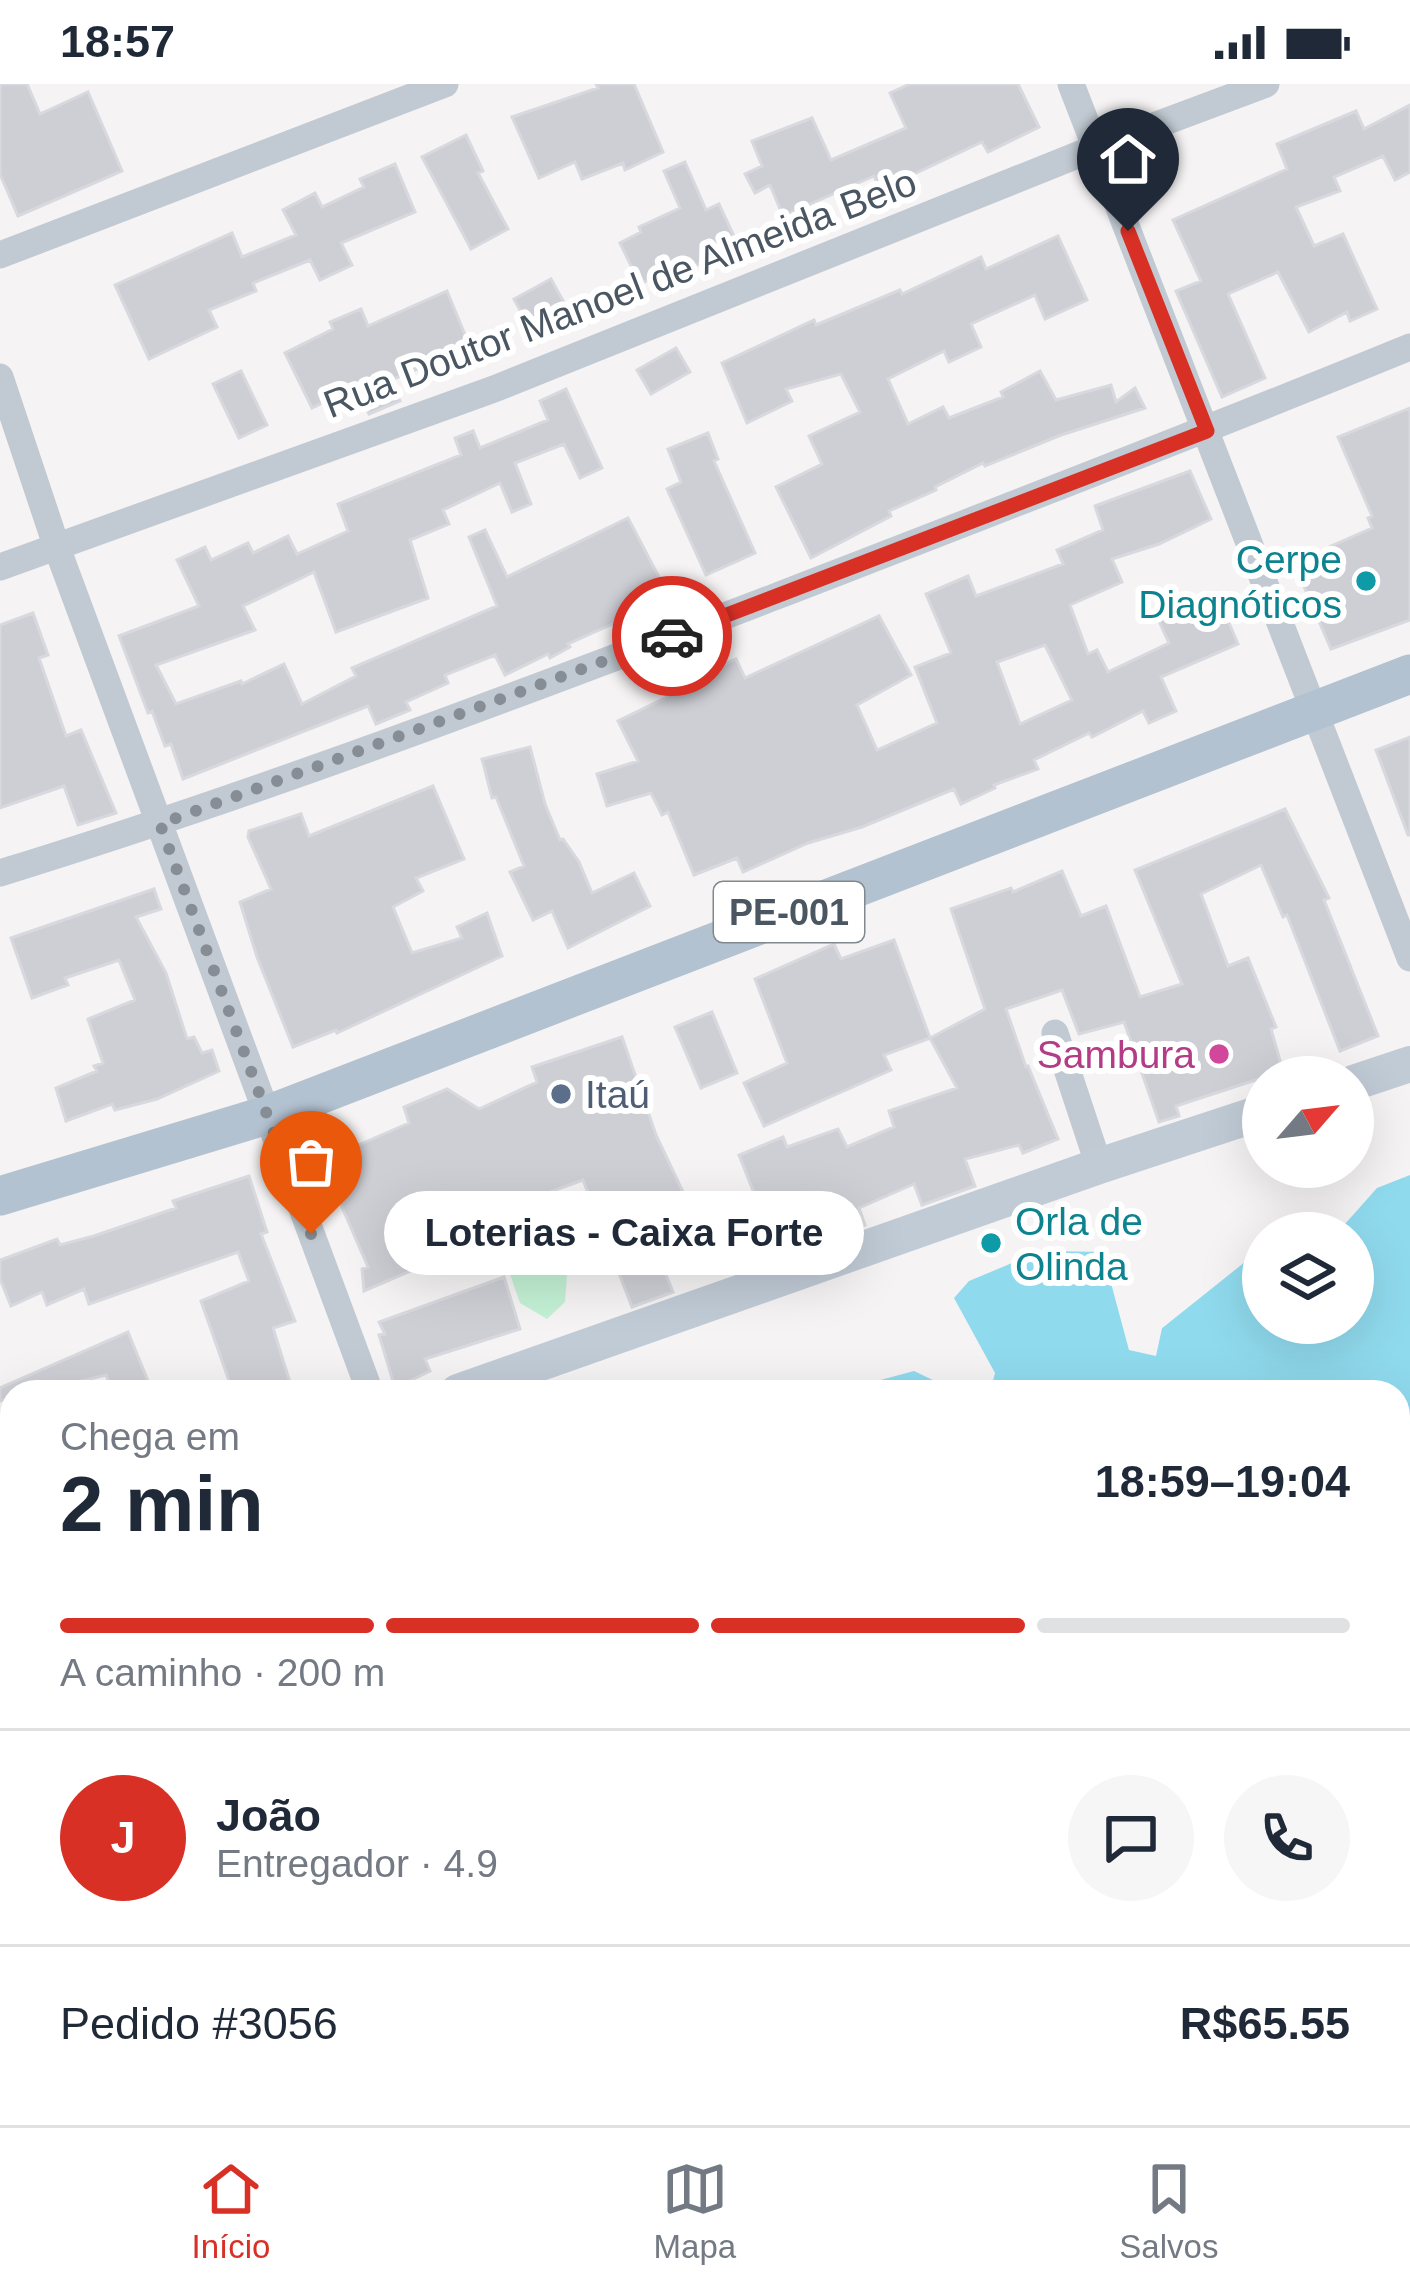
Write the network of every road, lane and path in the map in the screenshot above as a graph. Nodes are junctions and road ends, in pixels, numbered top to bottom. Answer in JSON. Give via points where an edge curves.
{"nodes":[{"id":1,"x":445,"y":84,"type":"edge"},
{"id":2,"x":1072,"y":84,"type":"edge"},
{"id":3,"x":1266,"y":84,"type":"edge"},
{"id":4,"x":1095,"y":148,"type":"junction"},
{"id":5,"x":0,"y":255,"type":"edge"},
{"id":6,"x":1410,"y":347,"type":"edge"},
{"id":7,"x":0,"y":376,"type":"edge"},
{"id":8,"x":1207,"y":431,"type":"junction"},
{"id":9,"x":56,"y":545,"type":"junction"},
{"id":10,"x":0,"y":567,"type":"edge"},
{"id":11,"x":1410,"y":674,"type":"edge"},
{"id":12,"x":1312,"y":712,"type":"junction"},
{"id":13,"x":160,"y":824,"type":"junction"},
{"id":14,"x":0,"y":873,"type":"edge"},
{"id":15,"x":1410,"y":958,"type":"edge"},
{"id":16,"x":1055,"y":1033,"type":"dead end"},
{"id":17,"x":1410,"y":1064,"type":"edge"},
{"id":18,"x":1374,"y":1076,"type":"edge"},
{"id":19,"x":267,"y":1115,"type":"junction"},
{"id":20,"x":1242,"y":1119,"type":"edge"},
{"id":21,"x":1099,"y":1166,"type":"junction"},
{"id":22,"x":0,"y":1196,"type":"edge"},
{"id":23,"x":366,"y":1380,"type":"edge"},
{"id":24,"x":492,"y":1380,"type":"edge"}],
"edges":[{"from":1,"to":5,"type":"street"},
{"from":2,"to":4,"type":"street"},
{"from":3,"to":4,"type":"street","name":"Rua Doutor Manoel de Almeida Belo"},
{"from":4,"to":8,"type":"street"},
{"from":4,"to":9,"type":"street","name":"Rua Doutor Manoel de Almeida Belo","via":[[494,389]]},
{"from":6,"to":8,"type":"street"},
{"from":7,"to":9,"type":"street"},
{"from":8,"to":12,"type":"street"},
{"from":8,"to":13,"type":"street"},
{"from":9,"to":10,"type":"street","name":"Rua Doutor Manoel de Almeida Belo"},
{"from":9,"to":13,"type":"street"},
{"from":11,"to":12,"type":"main road","number":"PE-001"},
{"from":12,"to":15,"type":"street"},
{"from":12,"to":19,"type":"main road","number":"PE-001"},
{"from":13,"to":14,"type":"street"},
{"from":13,"to":19,"type":"street"},
{"from":16,"to":21,"type":"street"},
{"from":17,"to":18,"type":"main road"},
{"from":19,"to":22,"type":"main road","number":"PE-001"},
{"from":19,"to":23,"type":"street"},
{"from":20,"to":21,"type":"main road"},
{"from":21,"to":24,"type":"main road"}]}
